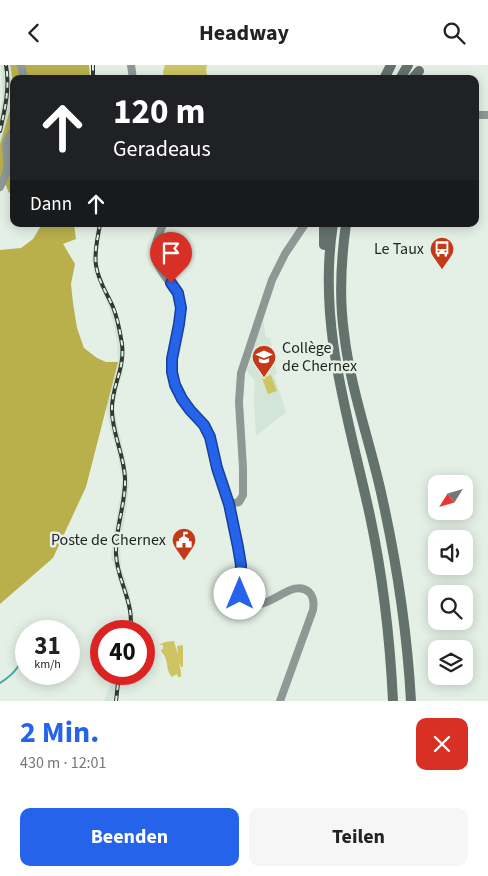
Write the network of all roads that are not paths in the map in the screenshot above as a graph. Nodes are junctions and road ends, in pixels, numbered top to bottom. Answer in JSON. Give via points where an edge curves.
{"nodes":[{"id":1,"x":10,"y":136,"type":"edge"},
{"id":2,"x":0,"y":187,"type":"edge"},
{"id":3,"x":162,"y":227,"type":"edge"},
{"id":4,"x":303,"y":227,"type":"edge"},
{"id":5,"x":324,"y":227,"type":"edge"},
{"id":6,"x":333,"y":227,"type":"edge"},
{"id":7,"x":346,"y":227,"type":"edge"},
{"id":8,"x":328,"y":288,"type":"junction"},
{"id":9,"x":229,"y":504,"type":"junction"},
{"id":10,"x":280,"y":701,"type":"edge"},
{"id":11,"x":393,"y":701,"type":"edge"},
{"id":12,"x":411,"y":701,"type":"edge"}],
"edges":[{"from":1,"to":2,"type":"street","via":[[5,149],[7,167]]},
{"from":3,"to":9,"type":"street","via":[[156,244],[156,259],[178,293],[181,308],[172,359],[175,385],[210,437]]},
{"from":4,"to":9,"type":"street","via":[[272,280],[243,365],[239,402],[243,495],[239,502]]},
{"from":5,"to":8,"type":"highway"},
{"from":6,"to":8,"type":"highway"},
{"from":7,"to":12,"type":"highway","via":[[342,268],[345,341],[392,543]]},
{"from":8,"to":11,"type":"highway","via":[[332,342],[381,574]]},
{"from":9,"to":10,"type":"street","via":[[240,556],[240,594],[245,600],[257,605],[303,589],[311,594],[314,601]]}]}
